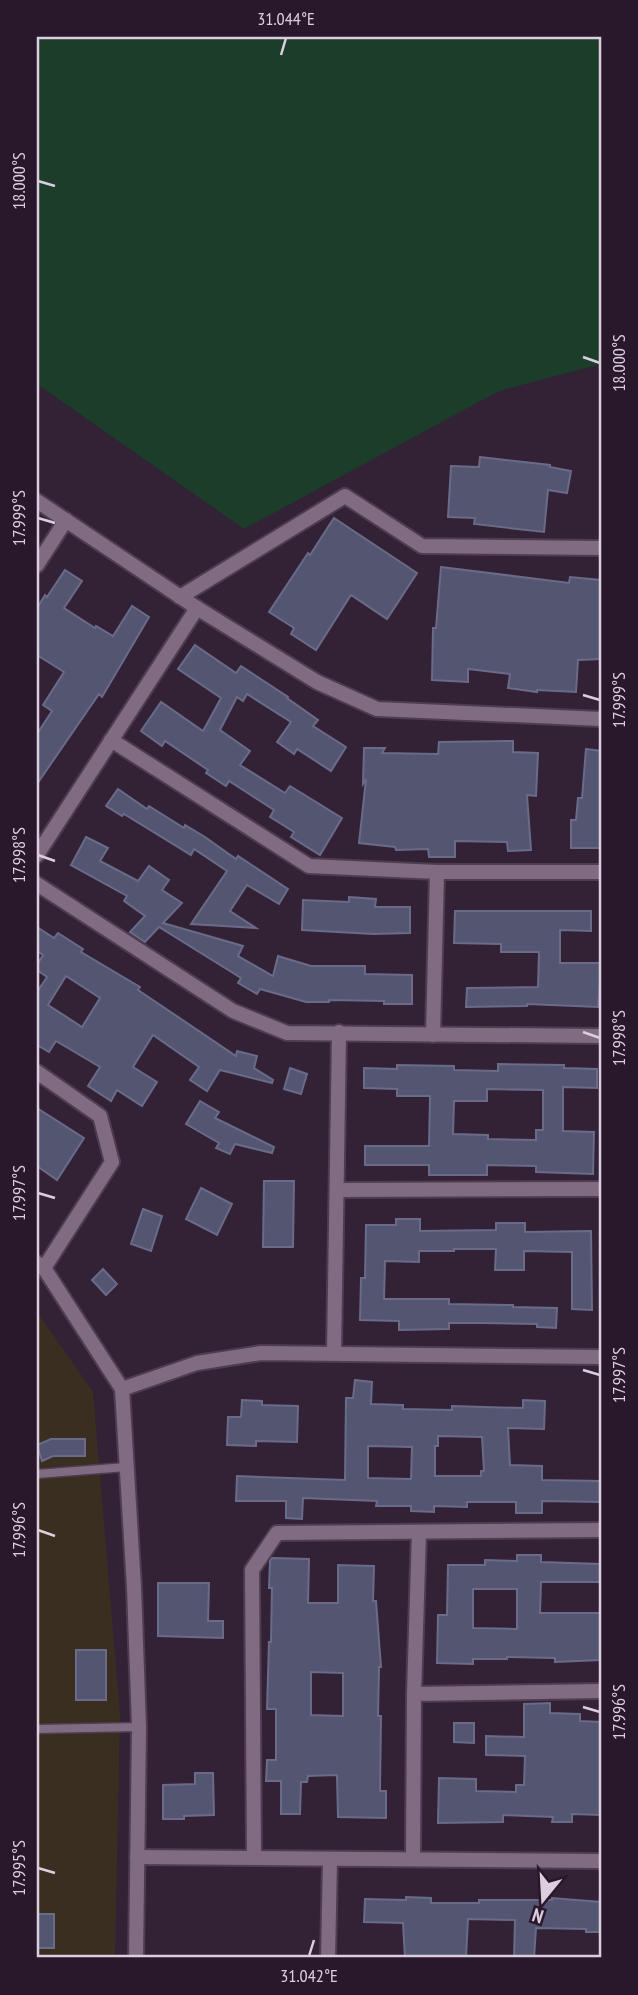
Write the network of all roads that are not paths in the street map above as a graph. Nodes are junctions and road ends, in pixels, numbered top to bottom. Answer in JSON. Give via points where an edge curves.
{"nodes":[{"id":1,"x":37,"y":501,"type":"edge"},
{"id":2,"x":66,"y":520,"type":"junction"},
{"id":3,"x":601,"y":548,"type":"edge"},
{"id":4,"x":37,"y":565,"type":"edge"},
{"id":5,"x":180,"y":597,"type":"junction"},
{"id":6,"x":197,"y":608,"type":"junction"},
{"id":7,"x":601,"y":719,"type":"edge"},
{"id":8,"x":111,"y":740,"type":"junction"},
{"id":9,"x":37,"y":855,"type":"edge"},
{"id":10,"x":437,"y":872,"type":"junction"},
{"id":11,"x":601,"y":872,"type":"edge"},
{"id":12,"x":37,"y":884,"type":"edge"},
{"id":13,"x":339,"y":1032,"type":"junction"},
{"id":14,"x":433,"y":1035,"type":"junction"},
{"id":15,"x":601,"y":1036,"type":"edge"},
{"id":16,"x":37,"y":1072,"type":"edge"},
{"id":17,"x":601,"y":1189,"type":"edge"},
{"id":18,"x":337,"y":1190,"type":"junction"},
{"id":19,"x":40,"y":1266,"type":"edge"},
{"id":20,"x":334,"y":1353,"type":"junction"},
{"id":21,"x":601,"y":1357,"type":"edge"},
{"id":22,"x":122,"y":1389,"type":"junction"},
{"id":23,"x":126,"y":1467,"type":"junction"},
{"id":24,"x":37,"y":1474,"type":"edge"},
{"id":25,"x":601,"y":1530,"type":"edge"},
{"id":26,"x":419,"y":1532,"type":"junction"},
{"id":27,"x":601,"y":1691,"type":"edge"},
{"id":28,"x":414,"y":1694,"type":"junction"},
{"id":29,"x":139,"y":1727,"type":"junction"},
{"id":30,"x":37,"y":1729,"type":"edge"},
{"id":31,"x":137,"y":1857,"type":"junction"},
{"id":32,"x":254,"y":1857,"type":"junction"},
{"id":33,"x":413,"y":1858,"type":"junction"},
{"id":34,"x":330,"y":1860,"type":"junction"},
{"id":35,"x":601,"y":1861,"type":"edge"},
{"id":36,"x":136,"y":1958,"type":"edge"},
{"id":37,"x":328,"y":1958,"type":"edge"}],
"edges":[{"from":1,"to":2,"type":"street"},
{"from":2,"to":4,"type":"street"},
{"from":2,"to":5,"type":"street"},
{"from":3,"to":5,"type":"street","via":[[422,546],[345,496]]},
{"from":5,"to":6,"type":"street"},
{"from":6,"to":7,"type":"street","via":[[317,682],[377,709]]},
{"from":6,"to":8,"type":"street"},
{"from":8,"to":9,"type":"street"},
{"from":8,"to":10,"type":"street","via":[[309,866]]},
{"from":10,"to":11,"type":"street"},
{"from":10,"to":14,"type":"street"},
{"from":12,"to":13,"type":"street","via":[[233,1011],[287,1033]]},
{"from":13,"to":14,"type":"street"},
{"from":13,"to":18,"type":"street"},
{"from":14,"to":15,"type":"street"},
{"from":16,"to":19,"type":"street","via":[[100,1116],[112,1162]]},
{"from":17,"to":18,"type":"street"},
{"from":18,"to":20,"type":"street"},
{"from":19,"to":22,"type":"street"},
{"from":20,"to":21,"type":"street"},
{"from":20,"to":22,"type":"street","via":[[261,1353],[197,1363]]},
{"from":22,"to":23,"type":"street"},
{"from":23,"to":24,"type":"lane"},
{"from":23,"to":29,"type":"street"},
{"from":25,"to":26,"type":"street"},
{"from":26,"to":28,"type":"street"},
{"from":26,"to":32,"type":"street","via":[[277,1533],[252,1570]]},
{"from":27,"to":28,"type":"street"},
{"from":28,"to":33,"type":"street"},
{"from":29,"to":30,"type":"lane"},
{"from":29,"to":31,"type":"street"},
{"from":31,"to":32,"type":"street"},
{"from":31,"to":36,"type":"street"},
{"from":32,"to":34,"type":"street"},
{"from":33,"to":34,"type":"street"},
{"from":33,"to":35,"type":"street"},
{"from":34,"to":37,"type":"street"}]}
